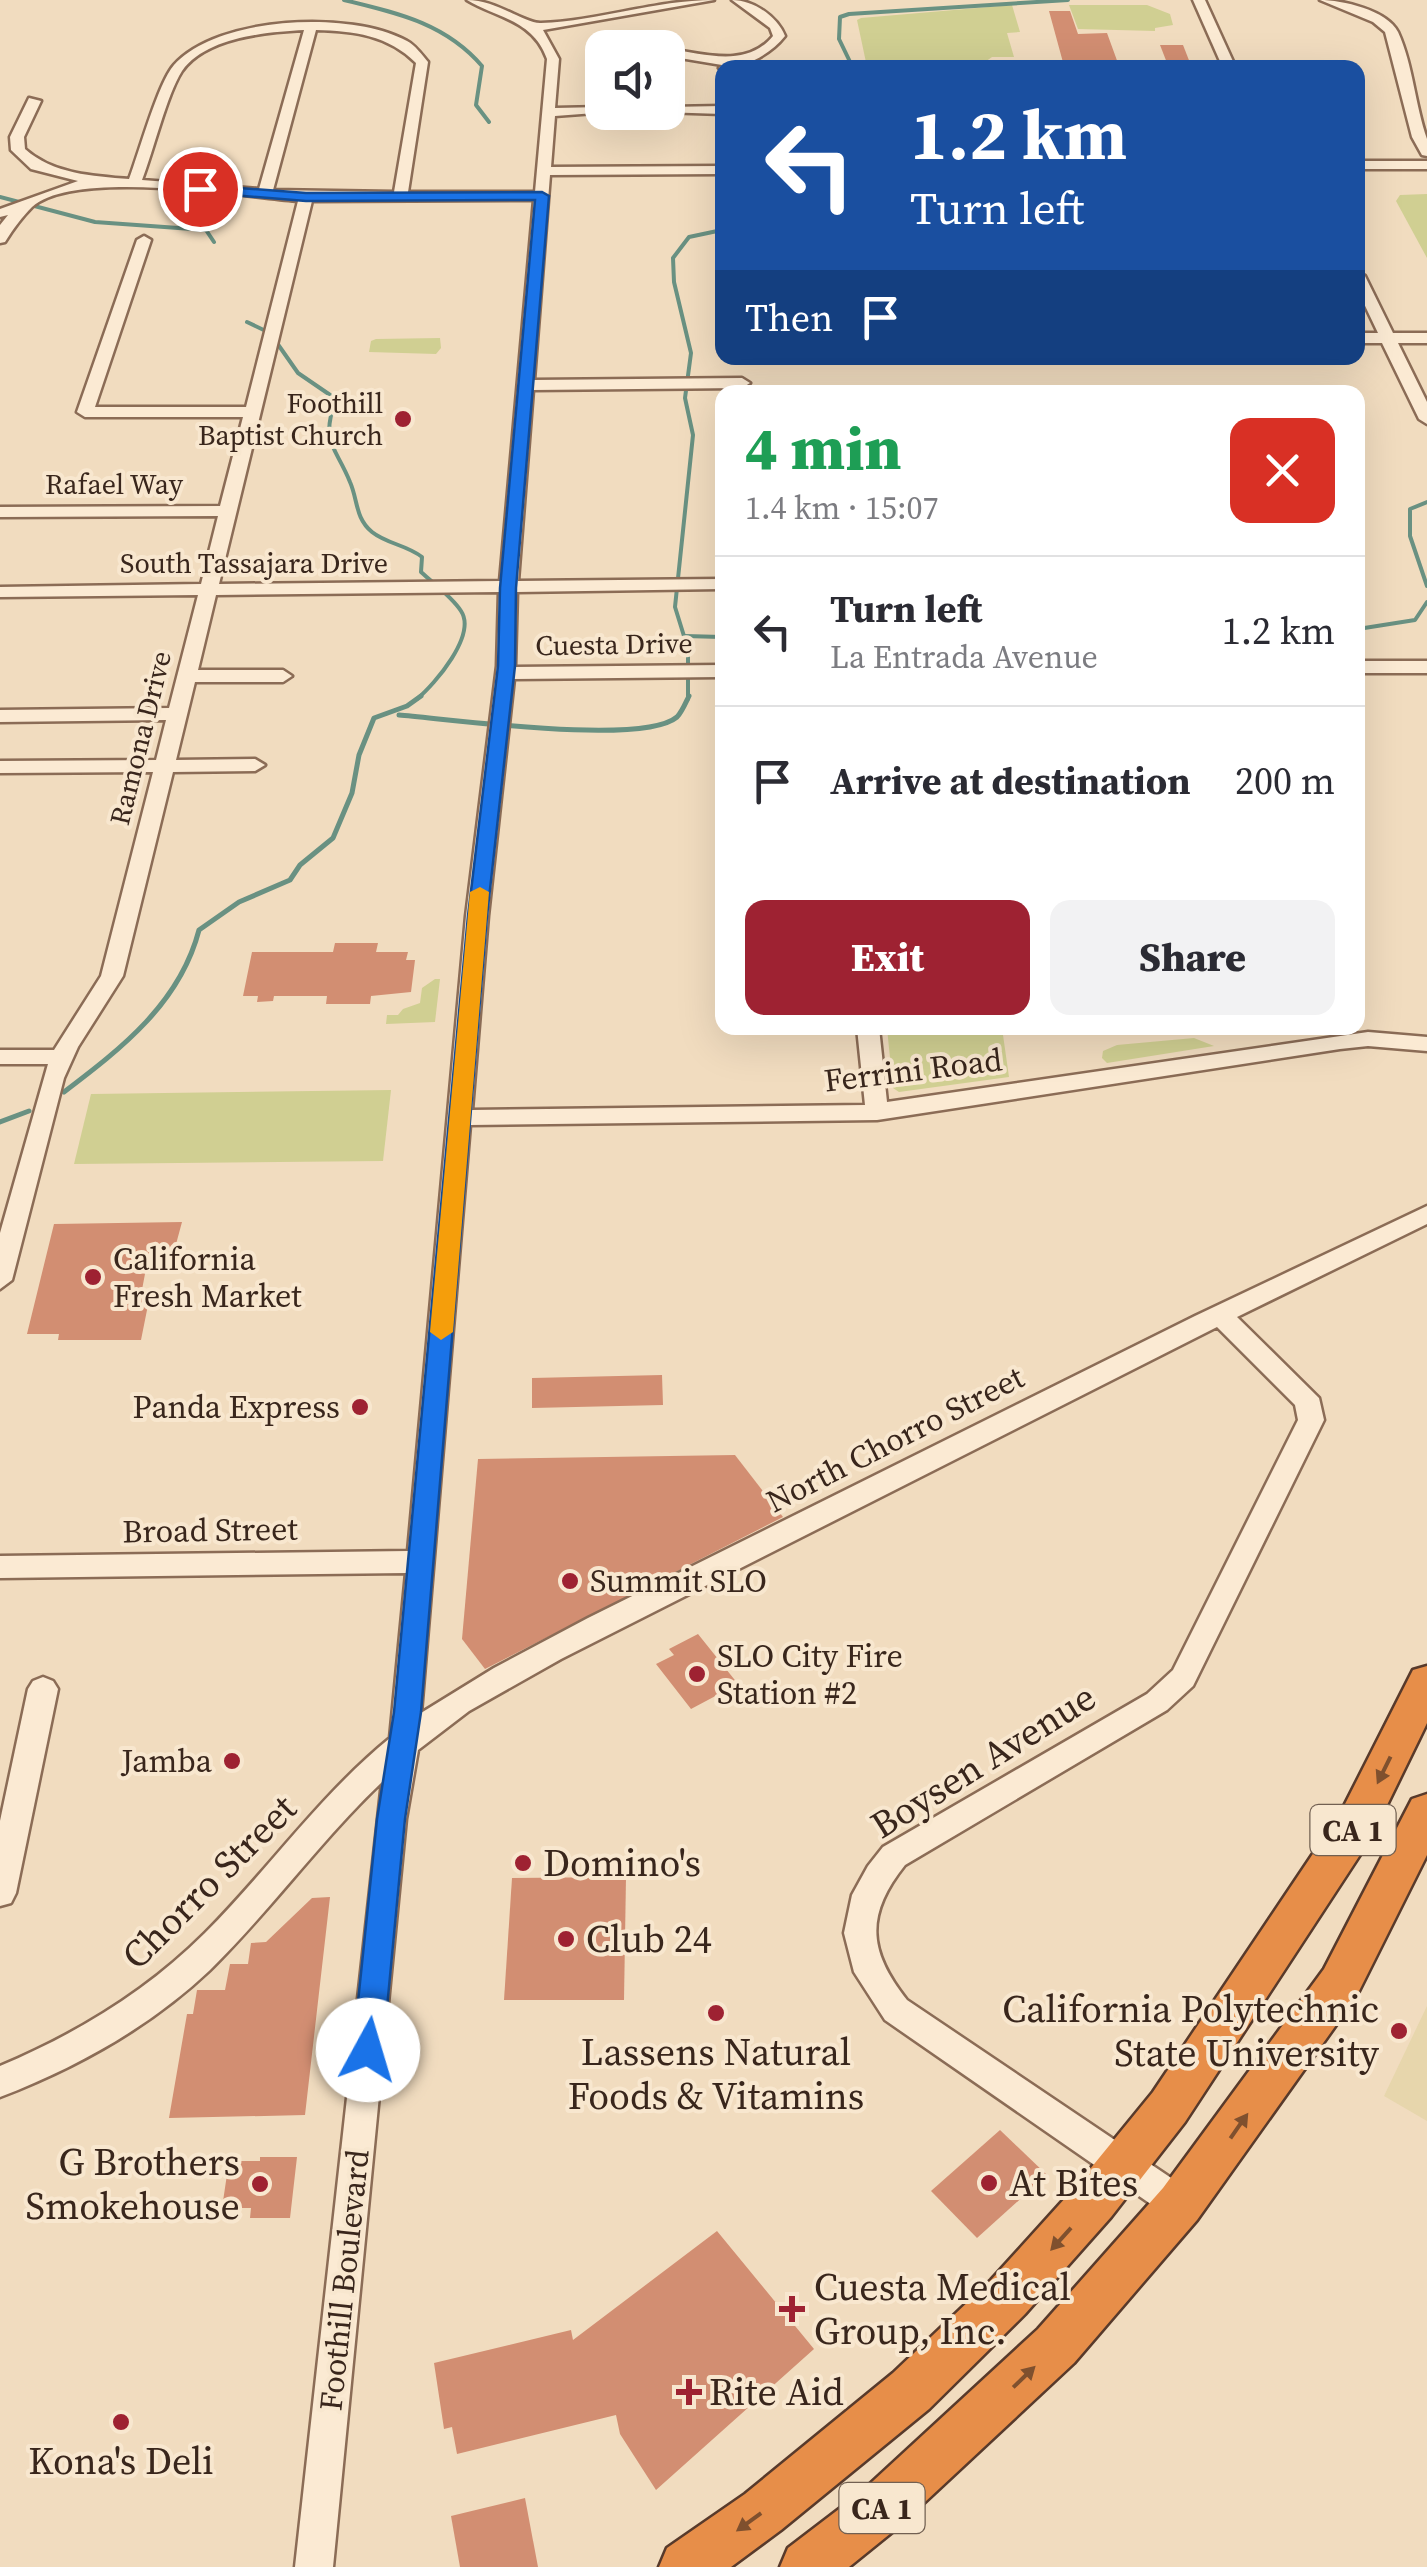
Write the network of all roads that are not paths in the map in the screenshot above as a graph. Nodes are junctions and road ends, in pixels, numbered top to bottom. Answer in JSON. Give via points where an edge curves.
{"nodes":[{"id":1,"x":473,"y":0,"type":"edge"},
{"id":2,"x":616,"y":0,"type":"edge"},
{"id":3,"x":708,"y":0,"type":"edge"},
{"id":4,"x":738,"y":0,"type":"edge"},
{"id":5,"x":1200,"y":0,"type":"edge"},
{"id":6,"x":1326,"y":0,"type":"edge"},
{"id":7,"x":630,"y":11,"type":"junction"},
{"id":8,"x":311,"y":27,"type":"junction"},
{"id":9,"x":534,"y":28,"type":"junction"},
{"id":10,"x":685,"y":56,"type":"edge"},
{"id":11,"x":739,"y":60,"type":"edge"},
{"id":12,"x":1226,"y":60,"type":"edge"},
{"id":13,"x":715,"y":62,"type":"edge"},
{"id":14,"x":34,"y":101,"type":"dead end"},
{"id":15,"x":685,"y":110,"type":"edge"},
{"id":16,"x":715,"y":110,"type":"edge"},
{"id":17,"x":585,"y":111,"type":"edge"},
{"id":18,"x":549,"y":112,"type":"junction"},
{"id":19,"x":1420,"y":117,"type":"edge"},
{"id":20,"x":1427,"y":152,"type":"edge"},
{"id":21,"x":1427,"y":164,"type":"edge"},
{"id":22,"x":1365,"y":165,"type":"edge"},
{"id":23,"x":715,"y":170,"type":"edge"},
{"id":24,"x":544,"y":171,"type":"junction"},
{"id":25,"x":108,"y":182,"type":"junction"},
{"id":26,"x":134,"y":184,"type":"junction"},
{"id":27,"x":265,"y":194,"type":"junction"},
{"id":28,"x":400,"y":196,"type":"junction"},
{"id":29,"x":542,"y":196,"type":"junction"},
{"id":30,"x":306,"y":197,"type":"junction"},
{"id":31,"x":35,"y":204,"type":"junction"},
{"id":32,"x":0,"y":213,"type":"edge"},
{"id":33,"x":0,"y":239,"type":"edge"},
{"id":34,"x":144,"y":240,"type":"dead end"},
{"id":35,"x":1365,"y":291,"type":"edge"},
{"id":36,"x":1365,"y":338,"type":"edge"},
{"id":37,"x":1387,"y":338,"type":"junction"},
{"id":38,"x":1427,"y":338,"type":"edge"},
{"id":39,"x":743,"y":382,"type":"edge"},
{"id":40,"x":527,"y":385,"type":"junction"},
{"id":41,"x":252,"y":412,"type":"junction"},
{"id":42,"x":1427,"y":420,"type":"edge"},
{"id":43,"x":228,"y":511,"type":"junction"},
{"id":44,"x":0,"y":512,"type":"edge"},
{"id":45,"x":715,"y":584,"type":"edge"},
{"id":46,"x":508,"y":588,"type":"junction"},
{"id":47,"x":208,"y":590,"type":"junction"},
{"id":48,"x":0,"y":592,"type":"edge"},
{"id":49,"x":1427,"y":666,"type":"edge"},
{"id":50,"x":1365,"y":667,"type":"edge"},
{"id":51,"x":715,"y":670,"type":"edge"},
{"id":52,"x":506,"y":673,"type":"junction"},
{"id":53,"x":187,"y":676,"type":"junction"},
{"id":54,"x":283,"y":676,"type":"dead end"},
{"id":55,"x":177,"y":714,"type":"junction"},
{"id":56,"x":0,"y":716,"type":"edge"},
{"id":57,"x":255,"y":765,"type":"dead end"},
{"id":58,"x":165,"y":766,"type":"junction"},
{"id":59,"x":0,"y":767,"type":"edge"},
{"id":60,"x":869,"y":1035,"type":"edge"},
{"id":61,"x":1348,"y":1035,"type":"edge"},
{"id":62,"x":1361,"y":1035,"type":"edge"},
{"id":63,"x":1427,"y":1044,"type":"edge"},
{"id":64,"x":0,"y":1057,"type":"edge"},
{"id":65,"x":61,"y":1057,"type":"junction"},
{"id":66,"x":877,"y":1112,"type":"junction"},
{"id":67,"x":462,"y":1118,"type":"junction"},
{"id":68,"x":1427,"y":1214,"type":"edge"},
{"id":69,"x":0,"y":1280,"type":"edge"},
{"id":70,"x":1220,"y":1316,"type":"junction"},
{"id":71,"x":421,"y":1562,"type":"junction"},
{"id":72,"x":0,"y":1567,"type":"edge"},
{"id":73,"x":1427,"y":1682,"type":"edge"},
{"id":74,"x":43,"y":1688,"type":"dead end"},
{"id":75,"x":404,"y":1742,"type":"junction"},
{"id":76,"x":1427,"y":1812,"type":"edge"},
{"id":77,"x":0,"y":1893,"type":"edge"},
{"id":78,"x":0,"y":2082,"type":"edge"},
{"id":79,"x":1124,"y":2165,"type":"junction"},
{"id":80,"x":1180,"y":2204,"type":"junction"},
{"id":81,"x":314,"y":2567,"type":"edge"},
{"id":82,"x":686,"y":2567,"type":"edge"},
{"id":83,"x":806,"y":2567,"type":"edge"}],
"edges":[{"from":1,"to":9,"type":"street"},
{"from":2,"to":7,"type":"street"},
{"from":3,"to":7,"type":"street"},
{"from":4,"to":11,"type":"street","via":[[776,26],[779,36]]},
{"from":5,"to":12,"type":"street"},
{"from":6,"to":19,"type":"street","via":[[1391,30]]},
{"from":7,"to":9,"type":"street"},
{"from":8,"to":26,"type":"street","via":[[239,35],[187,56]]},
{"from":8,"to":27,"type":"street"},
{"from":8,"to":28,"type":"street","via":[[380,34],[419,55],[423,68]]},
{"from":9,"to":18,"type":"street","name":"Foothill Boulevard","via":[[552,52]]},
{"from":10,"to":13,"type":"street"},
{"from":14,"to":25,"type":"street","via":[[17,138],[22,156],[47,170]]},
{"from":15,"to":16,"type":"street"},
{"from":17,"to":18,"type":"street"},
{"from":18,"to":24,"type":"street","name":"Foothill Boulevard"},
{"from":19,"to":20,"type":"street"},
{"from":21,"to":22,"type":"street"},
{"from":23,"to":24,"type":"street"},
{"from":24,"to":29,"type":"street","name":"Foothill Boulevard"},
{"from":25,"to":26,"type":"street"},
{"from":25,"to":31,"type":"street","via":[[73,186]]},
{"from":26,"to":27,"type":"street"},
{"from":27,"to":30,"type":"street"},
{"from":28,"to":29,"type":"street"},
{"from":28,"to":30,"type":"street"},
{"from":29,"to":40,"type":"street","name":"Foothill Boulevard"},
{"from":30,"to":41,"type":"street","name":"Ramona Drive"},
{"from":31,"to":32,"type":"street"},
{"from":31,"to":33,"type":"street","via":[[9,221]]},
{"from":34,"to":41,"type":"street","via":[[84,412]]},
{"from":35,"to":37,"type":"street"},
{"from":36,"to":37,"type":"street"},
{"from":37,"to":38,"type":"street"},
{"from":37,"to":42,"type":"street"},
{"from":39,"to":40,"type":"street"},
{"from":40,"to":46,"type":"street","name":"Foothill Boulevard"},
{"from":41,"to":43,"type":"street","name":"Ramona Drive"},
{"from":43,"to":44,"type":"street","name":"Rafael Way"},
{"from":43,"to":47,"type":"street","name":"Ramona Drive"},
{"from":45,"to":46,"type":"street","name":"South Tassajara Drive"},
{"from":46,"to":47,"type":"street","name":"South Tassajara Drive"},
{"from":46,"to":52,"type":"street","name":"Foothill Boulevard"},
{"from":47,"to":48,"type":"street","name":"South Tassajara Drive"},
{"from":47,"to":53,"type":"street","name":"Ramona Drive"},
{"from":49,"to":50,"type":"street"},
{"from":51,"to":52,"type":"street","name":"Cuesta Drive"},
{"from":52,"to":67,"type":"street","name":"Foothill Boulevard"},
{"from":53,"to":54,"type":"street"},
{"from":53,"to":55,"type":"street","name":"Ramona Drive"},
{"from":55,"to":56,"type":"street"},
{"from":55,"to":58,"type":"street","name":"Ramona Drive"},
{"from":57,"to":58,"type":"street"},
{"from":58,"to":59,"type":"street"},
{"from":58,"to":65,"type":"street","name":"Ramona Drive","via":[[112,976]]},
{"from":60,"to":66,"type":"street"},
{"from":61,"to":66,"type":"street","name":"Ferrini Road"},
{"from":62,"to":63,"type":"street","name":"Ferrini Road"},
{"from":64,"to":65,"type":"street"},
{"from":65,"to":69,"type":"street","name":"Ramona Drive"},
{"from":66,"to":67,"type":"street","name":"Ferrini Road"},
{"from":67,"to":71,"type":"street","name":"Foothill Boulevard"},
{"from":68,"to":70,"type":"street","name":"North Chorro Street"},
{"from":70,"to":75,"type":"street","name":"North Chorro Street","via":[[589,1632],[458,1704]]},
{"from":70,"to":79,"type":"street","name":"Boysen Avenue","via":[[1304,1398],[1311,1420],[1184,1678],[1157,1702],[894,1856],[862,1909],[860,1941],[868,1972],[896,2010]]},
{"from":71,"to":72,"type":"street","name":"Broad Street"},
{"from":71,"to":75,"type":"street","name":"Foothill Boulevard"},
{"from":73,"to":79,"type":"highway","number":"CA 1","one_way":true,"via":[[1356,1825]]},
{"from":74,"to":77,"type":"street"},
{"from":75,"to":78,"type":"street","name":"Chorro Street","via":[[184,1973],[86,2042]]},
{"from":75,"to":81,"type":"street","name":"Foothill Boulevard"},
{"from":80,"to":76,"type":"highway","number":"CA 1","one_way":true,"via":[[1340,1982]]},
{"from":79,"to":80,"type":"street","name":"Boysen Avenue"},
{"from":79,"to":82,"type":"highway","number":"CA 1","one_way":true,"via":[[1008,2296],[911,2391]]},
{"from":83,"to":80,"type":"highway","number":"CA 1","one_way":true,"via":[[878,2512],[1056,2346]]}]}
